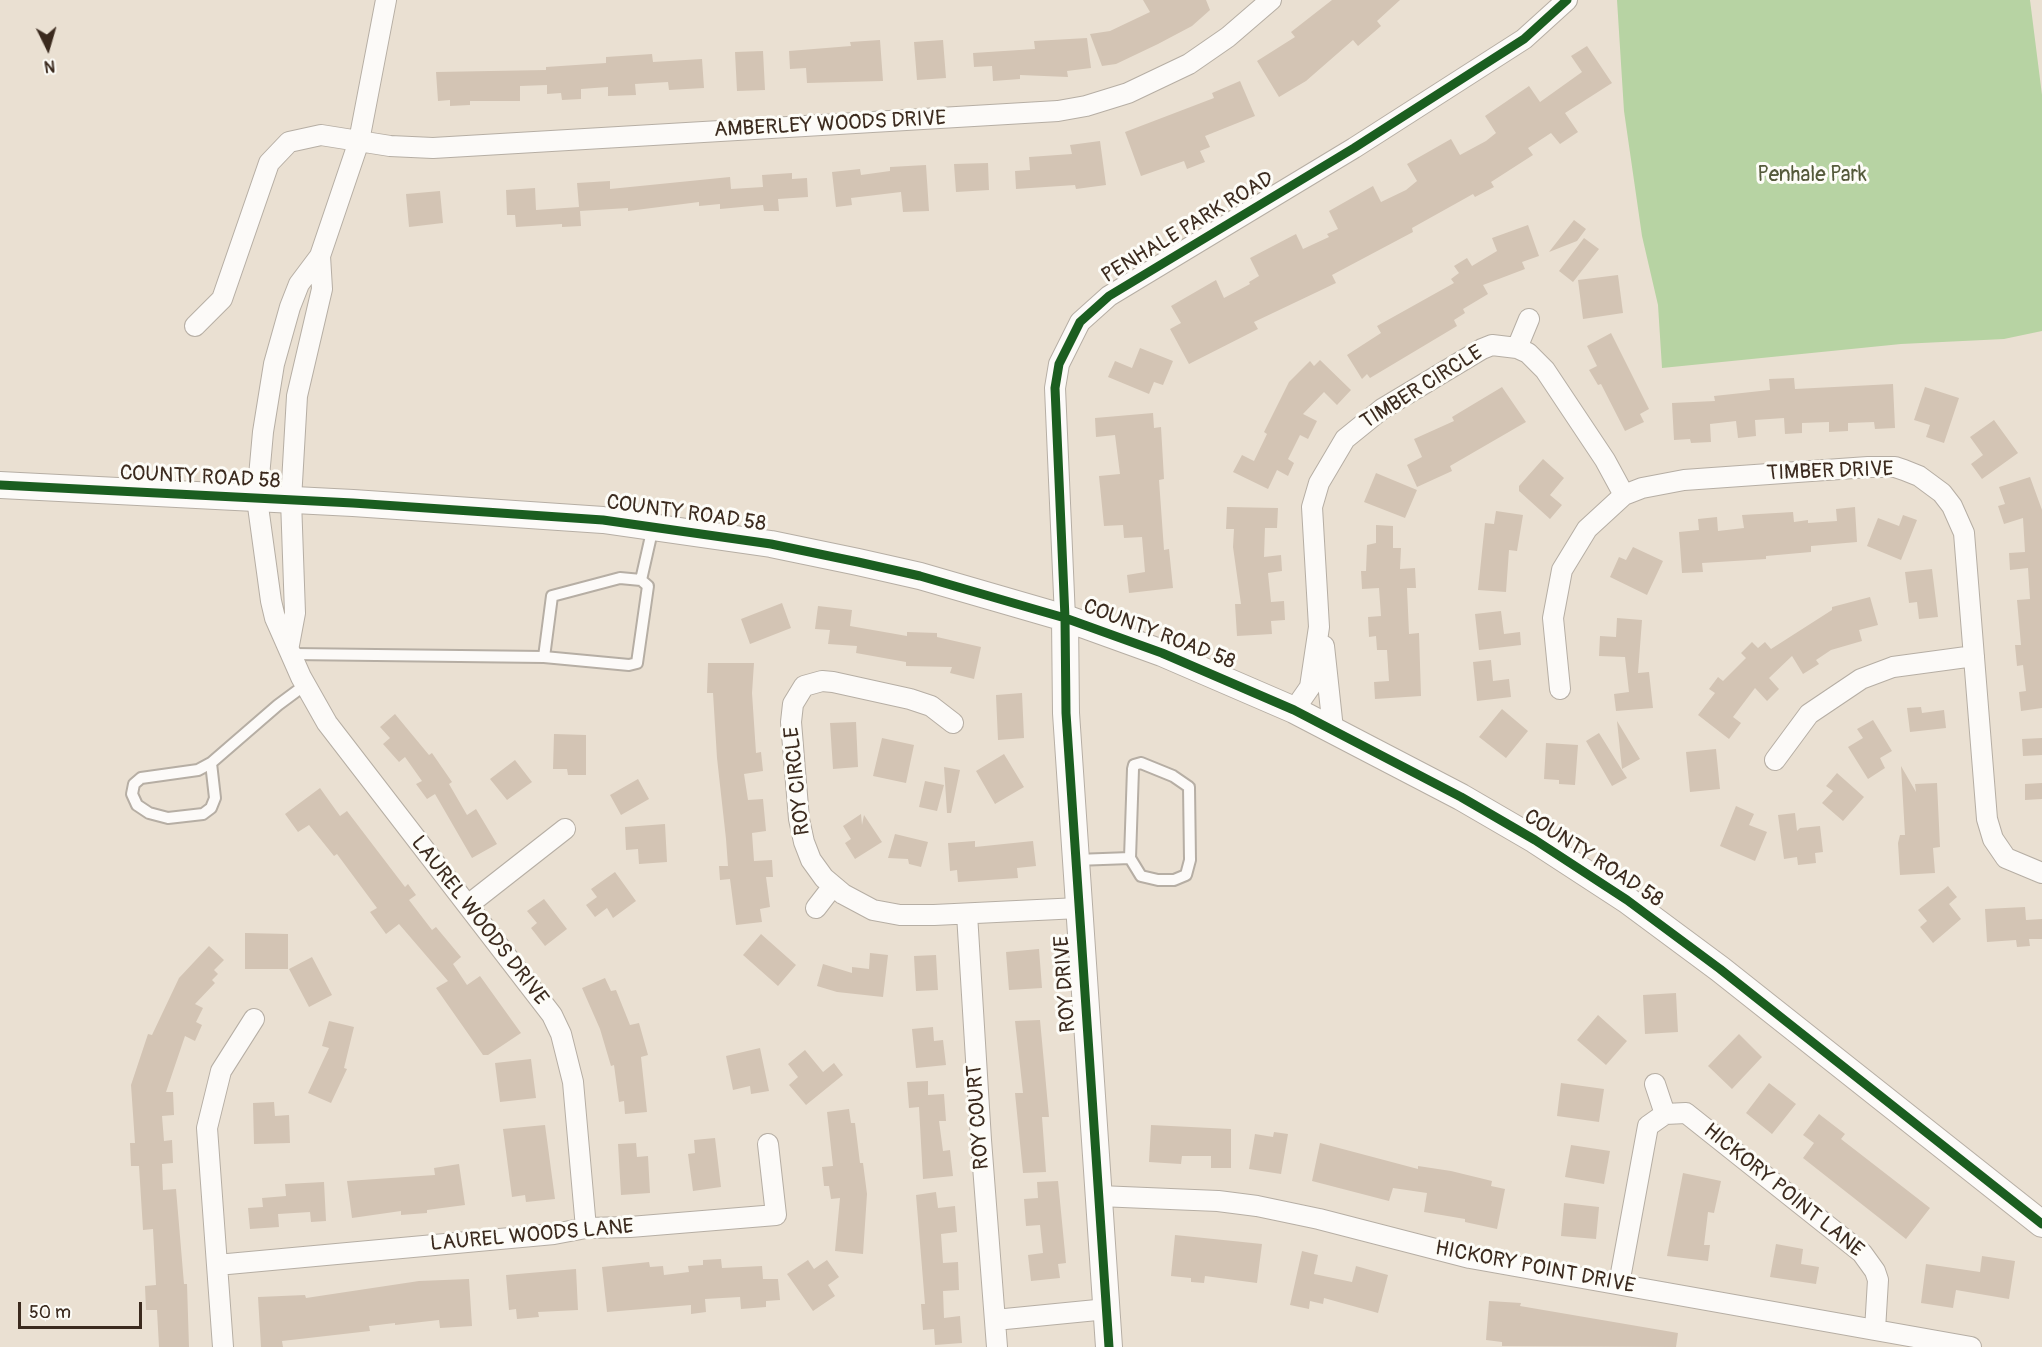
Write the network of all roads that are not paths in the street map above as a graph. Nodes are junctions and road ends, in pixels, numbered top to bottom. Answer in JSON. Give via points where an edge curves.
{"nodes":[{"id":1,"x":386,"y":0,"type":"edge"},
{"id":2,"x":1271,"y":0,"type":"edge"},
{"id":3,"x":1567,"y":0,"type":"edge"},
{"id":4,"x":358,"y":141,"type":"junction"},
{"id":5,"x":320,"y":256,"type":"junction"},
{"id":6,"x":1529,"y":319,"type":"dead end"},
{"id":7,"x":195,"y":326,"type":"dead end"},
{"id":8,"x":1517,"y":348,"type":"junction"},
{"id":9,"x":0,"y":485,"type":"edge"},
{"id":10,"x":1624,"y":495,"type":"junction"},
{"id":11,"x":257,"y":499,"type":"junction"},
{"id":12,"x":291,"y":500,"type":"junction"},
{"id":13,"x":653,"y":526,"type":"junction"},
{"id":14,"x":641,"y":580,"type":"junction"},
{"id":15,"x":1065,"y":618,"type":"junction"},
{"id":16,"x":1319,"y":627,"type":"junction"},
{"id":17,"x":290,"y":650,"type":"junction"},
{"id":18,"x":1974,"y":656,"type":"junction"},
{"id":19,"x":544,"y":657,"type":"junction"},
{"id":20,"x":305,"y":685,"type":"junction"},
{"id":21,"x":1560,"y":689,"type":"dead end"},
{"id":22,"x":1294,"y":710,"type":"junction"},
{"id":23,"x":953,"y":723,"type":"dead end"},
{"id":24,"x":1333,"y":729,"type":"junction"},
{"id":25,"x":1775,"y":760,"type":"dead end"},
{"id":26,"x":211,"y":763,"type":"junction"},
{"id":27,"x":565,"y":829,"type":"dead end"},
{"id":28,"x":1130,"y":858,"type":"junction"},
{"id":29,"x":1076,"y":860,"type":"junction"},
{"id":30,"x":2042,"y":873,"type":"edge"},
{"id":31,"x":833,"y":886,"type":"junction"},
{"id":32,"x":468,"y":905,"type":"junction"},
{"id":33,"x":816,"y":908,"type":"dead end"},
{"id":34,"x":1079,"y":908,"type":"junction"},
{"id":35,"x":967,"y":914,"type":"junction"},
{"id":36,"x":254,"y":1019,"type":"dead end"},
{"id":37,"x":1655,"y":1084,"type":"dead end"},
{"id":38,"x":1665,"y":1114,"type":"junction"},
{"id":39,"x":768,"y":1144,"type":"dead end"},
{"id":40,"x":1099,"y":1196,"type":"junction"},
{"id":41,"x":2042,"y":1224,"type":"edge"},
{"id":42,"x":586,"y":1228,"type":"junction"},
{"id":43,"x":218,"y":1265,"type":"junction"},
{"id":44,"x":1619,"y":1284,"type":"junction"},
{"id":45,"x":1107,"y":1310,"type":"junction"},
{"id":46,"x":995,"y":1320,"type":"junction"},
{"id":47,"x":1875,"y":1330,"type":"junction"},
{"id":48,"x":223,"y":1347,"type":"edge"},
{"id":49,"x":997,"y":1347,"type":"edge"},
{"id":50,"x":1109,"y":1347,"type":"edge"},
{"id":51,"x":1971,"y":1347,"type":"edge"}],
"edges":[{"from":1,"to":4,"type":"street"},
{"from":2,"to":4,"type":"street","name":"AMBERLEY WOODS DRIVE","via":[[1228,38],[1189,64],[1128,93],[1058,111],[433,148]]},
{"from":3,"to":15,"type":"street","name":"PENHALE PARK ROAD","via":[[1524,39],[1354,148],[1109,296],[1080,322],[1059,364],[1055,388]]},
{"from":4,"to":5,"type":"street"},
{"from":4,"to":7,"type":"street","name":"AMBERLEY WOODS DRIVE","via":[[321,135],[289,142],[269,163],[222,299]]},
{"from":5,"to":11,"type":"street","name":"LAUREL WOODS DRIVE","via":[[300,284],[280,338],[268,397]]},
{"from":5,"to":12,"type":"street","via":[[322,289],[297,396]]},
{"from":6,"to":8,"type":"street"},
{"from":8,"to":10,"type":"street","via":[[1545,370]]},
{"from":8,"to":16,"type":"street","name":"TIMBER CIRCLE","via":[[1492,345],[1482,349],[1382,409],[1336,450],[1318,483],[1312,507]]},
{"from":9,"to":11,"type":"street","name":"COUNTY ROAD 58"},
{"from":10,"to":18,"type":"street","name":"TIMBER DRIVE","via":[[1684,480],[1857,467],[1895,467],[1918,476],[1942,493],[1964,533]]},
{"from":10,"to":21,"type":"street","name":"TIMBER DRIVE","via":[[1587,529],[1562,570],[1553,618]]},
{"from":11,"to":12,"type":"street","name":"COUNTY ROAD 58"},
{"from":11,"to":17,"type":"street","name":"LAUREL WOODS DRIVE","via":[[275,618]]},
{"from":12,"to":13,"type":"street","name":"COUNTY ROAD 58","via":[[560,516]]},
{"from":12,"to":17,"type":"street","via":[[295,613]]},
{"from":13,"to":14,"type":"lane"},
{"from":13,"to":15,"type":"street","name":"COUNTY ROAD 58","via":[[858,562]]},
{"from":14,"to":19,"type":"lane","via":[[620,578],[552,596]]},
{"from":14,"to":19,"type":"lane","via":[[648,586],[637,663]]},
{"from":15,"to":22,"type":"street","name":"COUNTY ROAD 58","via":[[1162,653]]},
{"from":15,"to":29,"type":"street","name":"ROY DRIVE","via":[[1066,713]]},
{"from":16,"to":22,"type":"street","name":"TIMBER CIRCLE","via":[[1310,687]]},
{"from":16,"to":24,"type":"street","name":"TIMBER CIRCLE","via":[[1326,650]]},
{"from":17,"to":19,"type":"lane"},
{"from":17,"to":20,"type":"street","name":"LAUREL WOODS DRIVE"},
{"from":18,"to":25,"type":"street","via":[[1893,667],[1861,679],[1809,714]]},
{"from":18,"to":30,"type":"street","name":"TIMBER DRIVE","via":[[1987,819],[1993,839],[2006,858]]},
{"from":20,"to":26,"type":"lane"},
{"from":20,"to":32,"type":"street","name":"LAUREL WOODS DRIVE","via":[[346,751]]},
{"from":22,"to":24,"type":"street","name":"COUNTY ROAD 58"},
{"from":23,"to":31,"type":"street","name":"ROY CIRCLE","via":[[922,702],[833,682],[810,682],[799,691],[791,722],[799,819],[811,860]]},
{"from":24,"to":41,"type":"street","name":"COUNTY ROAD 58","via":[[1461,797],[1627,900]]},
{"from":26,"to":26,"type":"lane","via":[[198,770],[141,778],[134,784],[132,794],[137,805],[168,818],[203,814],[215,798]]},
{"from":27,"to":32,"type":"street"},
{"from":28,"to":28,"type":"lane","via":[[1141,876],[1158,880],[1186,875],[1190,860],[1189,787],[1141,763],[1132,769]]},
{"from":28,"to":29,"type":"lane"},
{"from":29,"to":34,"type":"street","name":"ROY DRIVE"},
{"from":31,"to":33,"type":"street"},
{"from":31,"to":35,"type":"street","name":"ROY CIRCLE","via":[[873,910],[900,915]]},
{"from":32,"to":42,"type":"street","name":"LAUREL WOODS DRIVE","via":[[544,1001],[561,1034],[573,1082]]},
{"from":34,"to":35,"type":"street","name":"ROY CIRCLE"},
{"from":34,"to":40,"type":"street","name":"ROY DRIVE"},
{"from":35,"to":46,"type":"street","name":"ROY COURT"},
{"from":36,"to":43,"type":"street","via":[[221,1071],[208,1119],[206,1143]]},
{"from":37,"to":38,"type":"street"},
{"from":38,"to":44,"type":"street","via":[[1648,1126]]},
{"from":38,"to":47,"type":"street","name":"HICKORY POINT LANE","via":[[1686,1113],[1862,1253],[1878,1280]]},
{"from":39,"to":42,"type":"street","name":"LAUREL WOODS LANE","via":[[776,1215]]},
{"from":40,"to":44,"type":"street","name":"HICKORY POINT DRIVE","via":[[1257,1206],[1470,1258]]},
{"from":40,"to":45,"type":"street","name":"ROY DRIVE"},
{"from":42,"to":43,"type":"street","name":"LAUREL WOODS LANE"},
{"from":43,"to":48,"type":"street"},
{"from":44,"to":47,"type":"street","name":"HICKORY POINT DRIVE"},
{"from":45,"to":46,"type":"street"},
{"from":45,"to":50,"type":"street","name":"ROY DRIVE"},
{"from":46,"to":49,"type":"street","name":"ROY COURT"},
{"from":47,"to":51,"type":"street","name":"HICKORY POINT DRIVE"}]}
